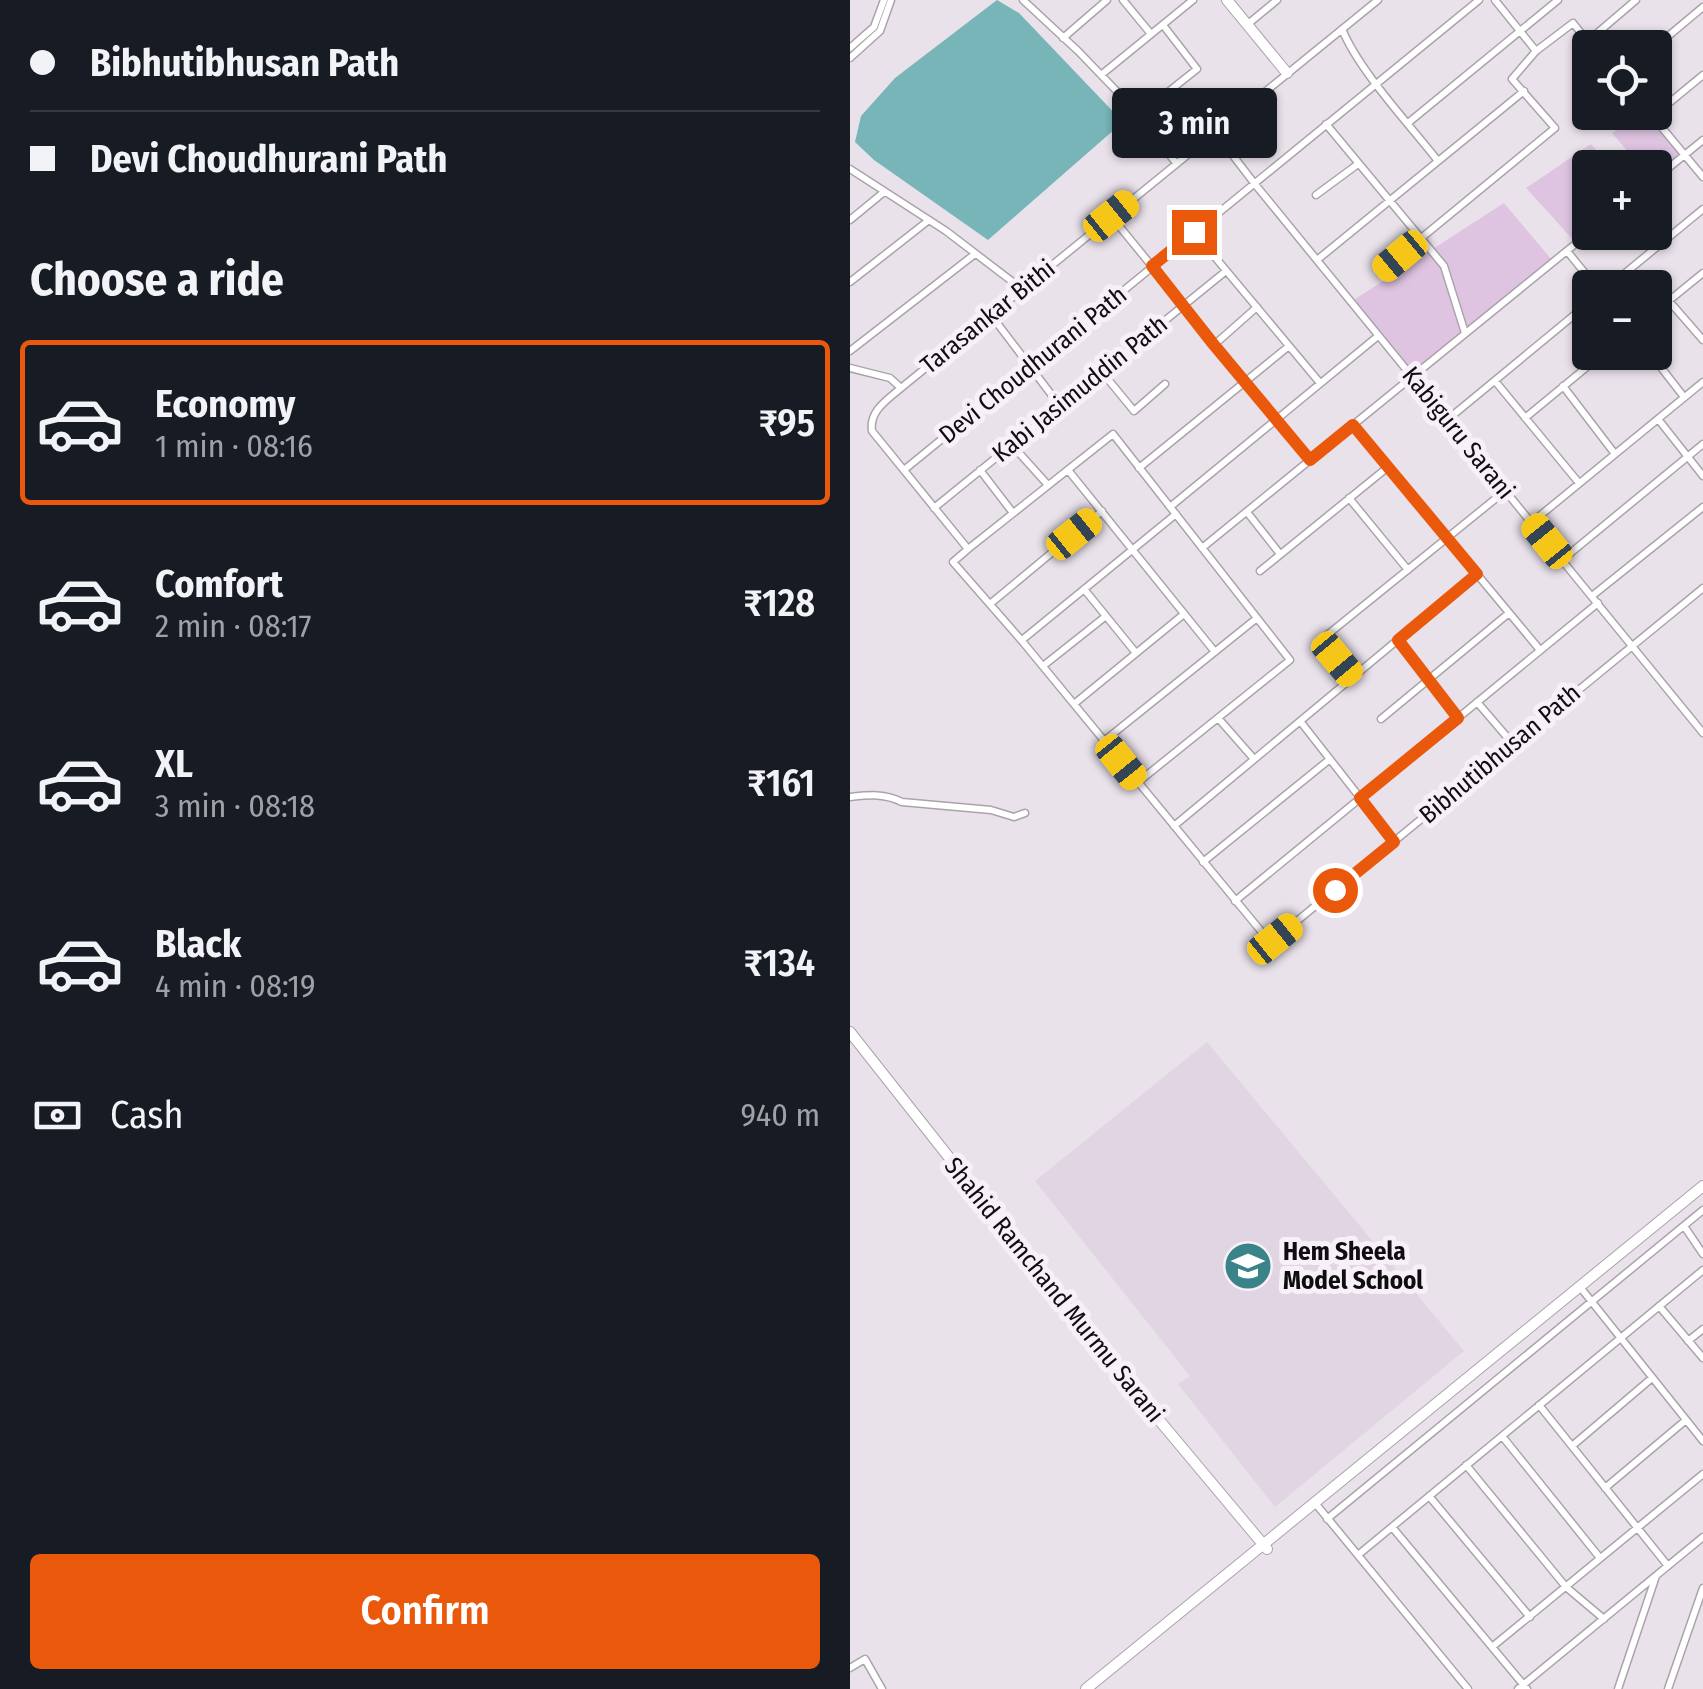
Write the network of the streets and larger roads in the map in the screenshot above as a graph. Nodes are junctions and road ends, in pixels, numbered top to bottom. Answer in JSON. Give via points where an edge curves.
{"nodes":[{"id":1,"x":887,"y":0,"type":"edge"},
{"id":2,"x":1107,"y":0,"type":"edge"},
{"id":3,"x":1124,"y":0,"type":"edge"},
{"id":4,"x":1194,"y":0,"type":"edge"},
{"id":5,"x":1227,"y":0,"type":"edge"},
{"id":6,"x":1277,"y":0,"type":"edge"},
{"id":7,"x":1378,"y":0,"type":"edge"},
{"id":8,"x":1479,"y":0,"type":"edge"},
{"id":9,"x":1495,"y":0,"type":"edge"},
{"id":10,"x":1558,"y":0,"type":"edge"},
{"id":11,"x":1636,"y":0,"type":"edge"},
{"id":12,"x":1027,"y":2,"type":"edge"},
{"id":13,"x":1703,"y":8,"type":"edge"},
{"id":14,"x":1247,"y":24,"type":"junction"},
{"id":15,"x":1162,"y":25,"type":"junction"},
{"id":16,"x":1342,"y":30,"type":"junction"},
{"id":17,"x":1578,"y":30,"type":"edge"},
{"id":18,"x":1605,"y":30,"type":"edge"},
{"id":19,"x":1520,"y":31,"type":"junction"},
{"id":20,"x":1672,"y":33,"type":"edge"},
{"id":21,"x":1151,"y":34,"type":"junction"},
{"id":22,"x":1063,"y":38,"type":"junction"},
{"id":23,"x":850,"y":48,"type":"edge"},
{"id":24,"x":1536,"y":51,"type":"junction"},
{"id":25,"x":850,"y":58,"type":"edge"},
{"id":26,"x":1287,"y":73,"type":"junction"},
{"id":27,"x":1101,"y":75,"type":"junction"},
{"id":28,"x":1703,"y":75,"type":"edge"},
{"id":29,"x":1377,"y":83,"type":"junction"},
{"id":30,"x":1524,"y":91,"type":"junction"},
{"id":31,"x":1672,"y":98,"type":"edge"},
{"id":32,"x":1138,"y":116,"type":"junction"},
{"id":33,"x":1408,"y":123,"type":"junction"},
{"id":34,"x":1326,"y":124,"type":"junction"},
{"id":35,"x":1663,"y":130,"type":"edge"},
{"id":36,"x":1215,"y":132,"type":"junction"},
{"id":37,"x":1703,"y":140,"type":"edge"},
{"id":38,"x":1685,"y":155,"type":"junction"},
{"id":39,"x":1438,"y":161,"type":"junction"},
{"id":40,"x":1176,"y":163,"type":"junction"},
{"id":41,"x":1358,"y":164,"type":"junction"},
{"id":42,"x":1672,"y":165,"type":"edge"},
{"id":43,"x":850,"y":169,"type":"edge"},
{"id":44,"x":1703,"y":177,"type":"edge"},
{"id":45,"x":1254,"y":183,"type":"junction"},
{"id":46,"x":884,"y":192,"type":"junction"},
{"id":47,"x":1316,"y":196,"type":"dead end"},
{"id":48,"x":1389,"y":201,"type":"junction"},
{"id":49,"x":1703,"y":208,"type":"edge"},
{"id":50,"x":1111,"y":216,"type":"junction"},
{"id":51,"x":850,"y":220,"type":"edge"},
{"id":52,"x":929,"y":220,"type":"junction"},
{"id":53,"x":1194,"y":232,"type":"junction"},
{"id":54,"x":1420,"y":239,"type":"junction"},
{"id":55,"x":1572,"y":246,"type":"edge"},
{"id":56,"x":1567,"y":250,"type":"junction"},
{"id":57,"x":976,"y":254,"type":"junction"},
{"id":58,"x":1317,"y":260,"type":"junction"},
{"id":59,"x":1152,"y":266,"type":"junction"},
{"id":60,"x":1582,"y":270,"type":"edge"},
{"id":61,"x":1629,"y":270,"type":"edge"},
{"id":62,"x":1226,"y":271,"type":"junction"},
{"id":63,"x":1380,"y":272,"type":"dead end"},
{"id":64,"x":1703,"y":273,"type":"edge"},
{"id":65,"x":850,"y":282,"type":"edge"},
{"id":66,"x":1022,"y":289,"type":"junction"},
{"id":67,"x":1672,"y":299,"type":"edge"},
{"id":68,"x":1672,"y":304,"type":"edge"},
{"id":69,"x":1184,"y":305,"type":"junction"},
{"id":70,"x":1257,"y":308,"type":"junction"},
{"id":71,"x":990,"y":314,"type":"junction"},
{"id":72,"x":1572,"y":317,"type":"edge"},
{"id":73,"x":1465,"y":334,"type":"junction"},
{"id":74,"x":1378,"y":336,"type":"junction"},
{"id":75,"x":1703,"y":340,"type":"edge"},
{"id":76,"x":1214,"y":345,"type":"junction"},
{"id":77,"x":1289,"y":346,"type":"junction"},
{"id":78,"x":850,"y":351,"type":"edge"},
{"id":79,"x":1030,"y":366,"type":"junction"},
{"id":80,"x":850,"y":368,"type":"edge"},
{"id":81,"x":1583,"y":370,"type":"edge"},
{"id":82,"x":1663,"y":370,"type":"edge"},
{"id":83,"x":1102,"y":372,"type":"junction"},
{"id":84,"x":1412,"y":377,"type":"junction"},
{"id":85,"x":1494,"y":381,"type":"junction"},
{"id":86,"x":1245,"y":382,"type":"junction"},
{"id":87,"x":1703,"y":382,"type":"edge"},
{"id":88,"x":1320,"y":383,"type":"junction"},
{"id":89,"x":1164,"y":384,"type":"dead end"},
{"id":90,"x":1563,"y":386,"type":"junction"},
{"id":91,"x":900,"y":388,"type":"junction"},
{"id":92,"x":1684,"y":397,"type":"junction"},
{"id":93,"x":1060,"y":406,"type":"junction"},
{"id":94,"x":1525,"y":418,"type":"junction"},
{"id":95,"x":1658,"y":419,"type":"junction"},
{"id":96,"x":1275,"y":420,"type":"junction"},
{"id":97,"x":1447,"y":420,"type":"junction"},
{"id":98,"x":1353,"y":425,"type":"junction"},
{"id":99,"x":1703,"y":444,"type":"edge"},
{"id":100,"x":1012,"y":445,"type":"junction"},
{"id":101,"x":1616,"y":454,"type":"junction"},
{"id":102,"x":1688,"y":456,"type":"junction"},
{"id":103,"x":1310,"y":460,"type":"junction"},
{"id":104,"x":1388,"y":467,"type":"junction"},
{"id":105,"x":1139,"y":468,"type":"junction"},
{"id":106,"x":904,"y":470,"type":"junction"},
{"id":107,"x":980,"y":470,"type":"junction"},
{"id":108,"x":1068,"y":470,"type":"junction"},
{"id":109,"x":1703,"y":476,"type":"edge"},
{"id":110,"x":1579,"y":483,"type":"junction"},
{"id":111,"x":1048,"y":486,"type":"junction"},
{"id":112,"x":1505,"y":490,"type":"junction"},
{"id":113,"x":1349,"y":498,"type":"junction"},
{"id":114,"x":934,"y":508,"type":"junction"},
{"id":115,"x":1703,"y":508,"type":"edge"},
{"id":116,"x":1173,"y":511,"type":"junction"},
{"id":117,"x":1102,"y":512,"type":"junction"},
{"id":118,"x":1247,"y":512,"type":"junction"},
{"id":119,"x":1014,"y":513,"type":"junction"},
{"id":120,"x":1532,"y":522,"type":"junction"},
{"id":121,"x":1447,"y":538,"type":"junction"},
{"id":122,"x":1202,"y":548,"type":"junction"},
{"id":123,"x":968,"y":549,"type":"junction"},
{"id":124,"x":1132,"y":550,"type":"junction"},
{"id":125,"x":1280,"y":554,"type":"junction"},
{"id":126,"x":1562,"y":560,"type":"junction"},
{"id":127,"x":1408,"y":570,"type":"junction"},
{"id":128,"x":1260,"y":571,"type":"dead end"},
{"id":129,"x":1477,"y":574,"type":"junction"},
{"id":130,"x":1703,"y":588,"type":"edge"},
{"id":131,"x":1084,"y":589,"type":"junction"},
{"id":132,"x":1595,"y":599,"type":"junction"},
{"id":133,"x":990,"y":604,"type":"junction"},
{"id":134,"x":1509,"y":613,"type":"junction"},
{"id":135,"x":1184,"y":614,"type":"junction"},
{"id":136,"x":1106,"y":616,"type":"junction"},
{"id":137,"x":1257,"y":618,"type":"junction"},
{"id":138,"x":1398,"y":640,"type":"junction"},
{"id":139,"x":1022,"y":641,"type":"junction"},
{"id":140,"x":1632,"y":645,"type":"junction"},
{"id":141,"x":1540,"y":650,"type":"junction"},
{"id":142,"x":1215,"y":652,"type":"junction"},
{"id":143,"x":1136,"y":653,"type":"junction"},
{"id":144,"x":1042,"y":666,"type":"junction"},
{"id":145,"x":1352,"y":678,"type":"junction"},
{"id":146,"x":1428,"y":680,"type":"junction"},
{"id":147,"x":1477,"y":702,"type":"junction"},
{"id":148,"x":1074,"y":704,"type":"junction"},
{"id":149,"x":1218,"y":718,"type":"junction"},
{"id":150,"x":1458,"y":718,"type":"junction"},
{"id":151,"x":1381,"y":719,"type":"dead end"},
{"id":152,"x":1300,"y":721,"type":"junction"},
{"id":153,"x":1703,"y":733,"type":"edge"},
{"id":154,"x":1104,"y":742,"type":"junction"},
{"id":155,"x":1513,"y":744,"type":"junction"},
{"id":156,"x":1254,"y":759,"type":"junction"},
{"id":157,"x":1330,"y":759,"type":"junction"},
{"id":158,"x":1138,"y":782,"type":"junction"},
{"id":159,"x":850,"y":797,"type":"edge"},
{"id":160,"x":1360,"y":798,"type":"junction"},
{"id":161,"x":1025,"y":813,"type":"dead end"},
{"id":162,"x":1173,"y":826,"type":"junction"},
{"id":163,"x":1394,"y":842,"type":"junction"},
{"id":164,"x":1203,"y":862,"type":"junction"},
{"id":165,"x":1236,"y":901,"type":"junction"},
{"id":166,"x":850,"y":1032,"type":"edge"},
{"id":167,"x":1703,"y":1189,"type":"edge"},
{"id":168,"x":1703,"y":1210,"type":"edge"},
{"id":169,"x":1684,"y":1226,"type":"junction"},
{"id":170,"x":1703,"y":1254,"type":"edge"},
{"id":171,"x":1703,"y":1270,"type":"edge"},
{"id":172,"x":1581,"y":1289,"type":"junction"},
{"id":173,"x":1591,"y":1302,"type":"junction"},
{"id":174,"x":1660,"y":1306,"type":"junction"},
{"id":175,"x":1703,"y":1329,"type":"edge"},
{"id":176,"x":1620,"y":1338,"type":"junction"},
{"id":177,"x":1688,"y":1341,"type":"junction"},
{"id":178,"x":1703,"y":1358,"type":"edge"},
{"id":179,"x":1652,"y":1378,"type":"junction"},
{"id":180,"x":1539,"y":1405,"type":"junction"},
{"id":181,"x":1686,"y":1420,"type":"junction"},
{"id":182,"x":1502,"y":1436,"type":"junction"},
{"id":183,"x":1703,"y":1441,"type":"edge"},
{"id":184,"x":1572,"y":1446,"type":"junction"},
{"id":185,"x":1466,"y":1466,"type":"junction"},
{"id":186,"x":1703,"y":1474,"type":"edge"},
{"id":187,"x":1606,"y":1488,"type":"junction"},
{"id":188,"x":1429,"y":1496,"type":"junction"},
{"id":189,"x":1316,"y":1505,"type":"junction"},
{"id":190,"x":1326,"y":1519,"type":"junction"},
{"id":191,"x":1392,"y":1527,"type":"junction"},
{"id":192,"x":1638,"y":1528,"type":"junction"},
{"id":193,"x":1703,"y":1536,"type":"edge"},
{"id":194,"x":1265,"y":1546,"type":"junction"},
{"id":195,"x":1358,"y":1555,"type":"junction"},
{"id":196,"x":1600,"y":1558,"type":"junction"},
{"id":197,"x":1668,"y":1566,"type":"junction"},
{"id":198,"x":1657,"y":1574,"type":"junction"},
{"id":199,"x":1566,"y":1587,"type":"junction"},
{"id":200,"x":1703,"y":1588,"type":"edge"},
{"id":201,"x":1530,"y":1616,"type":"junction"},
{"id":202,"x":1604,"y":1618,"type":"junction"},
{"id":203,"x":1492,"y":1648,"type":"junction"},
{"id":204,"x":850,"y":1668,"type":"edge"},
{"id":205,"x":1523,"y":1688,"type":"edge"},
{"id":206,"x":882,"y":1689,"type":"edge"},
{"id":207,"x":1086,"y":1689,"type":"edge"},
{"id":208,"x":1096,"y":1689,"type":"edge"},
{"id":209,"x":1468,"y":1689,"type":"edge"},
{"id":210,"x":1618,"y":1689,"type":"edge"},
{"id":211,"x":1668,"y":1689,"type":"edge"}],
"edges":[{"from":1,"to":23,"type":"street","via":[[874,27]]},
{"from":1,"to":25,"type":"street","via":[[880,31]]},
{"from":2,"to":22,"type":"street"},
{"from":3,"to":21,"type":"street"},
{"from":4,"to":15,"type":"street"},
{"from":5,"to":14,"type":"street"},
{"from":6,"to":14,"type":"street"},
{"from":7,"to":16,"type":"street","name":"Tarasankar Bithi"},
{"from":8,"to":29,"type":"street","name":"Devi Choudhurani Path"},
{"from":9,"to":19,"type":"street"},
{"from":10,"to":19,"type":"street"},
{"from":11,"to":18,"type":"street"},
{"from":12,"to":22,"type":"street"},
{"from":13,"to":20,"type":"street"},
{"from":14,"to":26,"type":"street"},
{"from":15,"to":21,"type":"street"},
{"from":15,"to":32,"type":"street","via":[[1197,69]]},
{"from":16,"to":26,"type":"street","name":"Tarasankar Bithi"},
{"from":16,"to":29,"type":"street"},
{"from":17,"to":24,"type":"street","via":[[1572,23]]},
{"from":19,"to":24,"type":"street"},
{"from":19,"to":33,"type":"street"},
{"from":21,"to":27,"type":"street"},
{"from":22,"to":27,"type":"street"},
{"from":24,"to":30,"type":"street","via":[[1512,79]]},
{"from":26,"to":36,"type":"street","name":"Tarasankar Bithi"},
{"from":27,"to":32,"type":"street"},
{"from":28,"to":31,"type":"street"},
{"from":29,"to":33,"type":"street"},
{"from":29,"to":34,"type":"street","name":"Devi Choudhurani Path"},
{"from":30,"to":39,"type":"street"},
{"from":30,"to":54,"type":"street","via":[[1554,128]]},
{"from":32,"to":40,"type":"street"},
{"from":33,"to":39,"type":"street"},
{"from":34,"to":41,"type":"street"},
{"from":34,"to":45,"type":"street","name":"Devi Choudhurani Path"},
{"from":35,"to":38,"type":"street"},
{"from":36,"to":40,"type":"street","name":"Tarasankar Bithi"},
{"from":36,"to":45,"type":"street","name":"Kabiguru Sarani"},
{"from":37,"to":38,"type":"street"},
{"from":38,"to":42,"type":"street"},
{"from":38,"to":44,"type":"street"},
{"from":39,"to":48,"type":"street"},
{"from":40,"to":50,"type":"street","name":"Tarasankar Bithi"},
{"from":41,"to":47,"type":"street"},
{"from":41,"to":48,"type":"street"},
{"from":43,"to":46,"type":"street"},
{"from":45,"to":53,"type":"street","name":"Devi Choudhurani Path"},
{"from":45,"to":58,"type":"street","name":"Kabiguru Sarani"},
{"from":46,"to":51,"type":"street"},
{"from":46,"to":52,"type":"street"},
{"from":48,"to":54,"type":"street"},
{"from":48,"to":58,"type":"street"},
{"from":49,"to":61,"type":"street"},
{"from":50,"to":59,"type":"street"},
{"from":50,"to":66,"type":"street","name":"Tarasankar Bithi"},
{"from":52,"to":57,"type":"street"},
{"from":52,"to":65,"type":"street"},
{"from":53,"to":59,"type":"street","name":"Devi Choudhurani Path"},
{"from":53,"to":62,"type":"street"},
{"from":54,"to":63,"type":"street"},
{"from":54,"to":73,"type":"street","via":[[1444,266]]},
{"from":55,"to":56,"type":"street"},
{"from":56,"to":60,"type":"street"},
{"from":56,"to":73,"type":"street"},
{"from":57,"to":66,"type":"street"},
{"from":57,"to":78,"type":"street"},
{"from":58,"to":74,"type":"street","name":"Kabiguru Sarani"},
{"from":59,"to":69,"type":"street"},
{"from":59,"to":79,"type":"street","name":"Devi Choudhurani Path"},
{"from":62,"to":69,"type":"street","name":"Kabi Jasimuddin Path"},
{"from":62,"to":70,"type":"street"},
{"from":64,"to":67,"type":"street"},
{"from":66,"to":71,"type":"street","name":"Tarasankar Bithi"},
{"from":68,"to":75,"type":"street"},
{"from":69,"to":76,"type":"street"},
{"from":69,"to":83,"type":"street","name":"Kabi Jasimuddin Path"},
{"from":70,"to":76,"type":"street"},
{"from":70,"to":77,"type":"street"},
{"from":71,"to":79,"type":"street"},
{"from":71,"to":91,"type":"street","name":"Tarasankar Bithi"},
{"from":72,"to":85,"type":"street"},
{"from":73,"to":84,"type":"street"},
{"from":74,"to":84,"type":"street","name":"Kabiguru Sarani"},
{"from":74,"to":88,"type":"street"},
{"from":76,"to":86,"type":"street"},
{"from":77,"to":86,"type":"street"},
{"from":77,"to":88,"type":"street"},
{"from":79,"to":93,"type":"street"},
{"from":79,"to":106,"type":"street","name":"Devi Choudhurani Path"},
{"from":80,"to":91,"type":"street","via":[[890,378]]},
{"from":81,"to":90,"type":"street"},
{"from":82,"to":92,"type":"street"},
{"from":83,"to":89,"type":"street","via":[[1134,411]]},
{"from":83,"to":93,"type":"street","name":"Kabi Jasimuddin Path"},
{"from":84,"to":97,"type":"street","name":"Kabiguru Sarani"},
{"from":84,"to":98,"type":"street"},
{"from":85,"to":94,"type":"street"},
{"from":85,"to":97,"type":"street"},
{"from":86,"to":96,"type":"street"},
{"from":86,"to":105,"type":"street"},
{"from":87,"to":92,"type":"street"},
{"from":88,"to":96,"type":"street"},
{"from":90,"to":94,"type":"street"},
{"from":90,"to":101,"type":"street"},
{"from":91,"to":106,"type":"street","name":"Tarasankar Bithi","via":[[870,420]]},
{"from":92,"to":95,"type":"street"},
{"from":93,"to":100,"type":"street","name":"Kabi Jasimuddin Path"},
{"from":94,"to":110,"type":"street"},
{"from":95,"to":101,"type":"street"},
{"from":95,"to":102,"type":"street"},
{"from":96,"to":103,"type":"street"},
{"from":96,"to":116,"type":"street"},
{"from":97,"to":112,"type":"street","name":"Kabiguru Sarani"},
{"from":98,"to":103,"type":"street"},
{"from":98,"to":104,"type":"street"},
{"from":99,"to":102,"type":"street"},
{"from":100,"to":107,"type":"street","name":"Kabi Jasimuddin Path"},
{"from":100,"to":111,"type":"street"},
{"from":101,"to":110,"type":"street"},
{"from":102,"to":109,"type":"street"},
{"from":102,"to":126,"type":"street"},
{"from":103,"to":118,"type":"street"},
{"from":104,"to":113,"type":"street"},
{"from":104,"to":121,"type":"street"},
{"from":105,"to":108,"type":"street","via":[[1113,434]]},
{"from":105,"to":116,"type":"street"},
{"from":106,"to":114,"type":"street"},
{"from":107,"to":114,"type":"street","name":"Kabi Jasimuddin Path"},
{"from":107,"to":119,"type":"street"},
{"from":108,"to":111,"type":"street"},
{"from":108,"to":117,"type":"street"},
{"from":110,"to":120,"type":"street"},
{"from":111,"to":119,"type":"street"},
{"from":112,"to":120,"type":"street","name":"Kabiguru Sarani"},
{"from":112,"to":121,"type":"street"},
{"from":113,"to":125,"type":"street"},
{"from":113,"to":127,"type":"street"},
{"from":114,"to":123,"type":"street"},
{"from":115,"to":132,"type":"street"},
{"from":116,"to":122,"type":"street"},
{"from":116,"to":124,"type":"street"},
{"from":117,"to":124,"type":"street"},
{"from":117,"to":133,"type":"street"},
{"from":118,"to":122,"type":"street"},
{"from":118,"to":125,"type":"street"},
{"from":119,"to":123,"type":"street"},
{"from":120,"to":126,"type":"street","name":"Kabiguru Sarani"},
{"from":121,"to":127,"type":"street"},
{"from":121,"to":129,"type":"street"},
{"from":122,"to":137,"type":"street"},
{"from":123,"to":133,"type":"street","via":[[953,562]]},
{"from":124,"to":131,"type":"street"},
{"from":124,"to":135,"type":"street"},
{"from":125,"to":128,"type":"street"},
{"from":126,"to":132,"type":"street","name":"Kabiguru Sarani"},
{"from":127,"to":145,"type":"street","via":[[1321,640]]},
{"from":129,"to":134,"type":"street"},
{"from":129,"to":138,"type":"street"},
{"from":130,"to":140,"type":"street","name":"Bibhutibhusan Path"},
{"from":131,"to":136,"type":"street"},
{"from":131,"to":139,"type":"street"},
{"from":132,"to":140,"type":"street","name":"Kabiguru Sarani"},
{"from":132,"to":141,"type":"street"},
{"from":133,"to":139,"type":"street"},
{"from":134,"to":141,"type":"street"},
{"from":134,"to":146,"type":"street"},
{"from":135,"to":142,"type":"street"},
{"from":135,"to":143,"type":"street"},
{"from":136,"to":143,"type":"street"},
{"from":136,"to":144,"type":"street"},
{"from":137,"to":142,"type":"street"},
{"from":137,"to":149,"type":"street","via":[[1290,660]]},
{"from":138,"to":145,"type":"street"},
{"from":138,"to":146,"type":"street"},
{"from":139,"to":144,"type":"street"},
{"from":140,"to":153,"type":"street","name":"Kabiguru Sarani"},
{"from":140,"to":155,"type":"street","name":"Bibhutibhusan Path"},
{"from":141,"to":147,"type":"street"},
{"from":142,"to":154,"type":"street"},
{"from":143,"to":148,"type":"street"},
{"from":144,"to":148,"type":"street"},
{"from":145,"to":152,"type":"street"},
{"from":146,"to":150,"type":"street"},
{"from":146,"to":151,"type":"street"},
{"from":147,"to":150,"type":"street"},
{"from":147,"to":155,"type":"street"},
{"from":148,"to":154,"type":"street"},
{"from":149,"to":156,"type":"street"},
{"from":149,"to":158,"type":"street"},
{"from":150,"to":160,"type":"street"},
{"from":152,"to":156,"type":"street"},
{"from":152,"to":157,"type":"street"},
{"from":154,"to":158,"type":"street"},
{"from":155,"to":163,"type":"street","name":"Bibhutibhusan Path"},
{"from":156,"to":162,"type":"street"},
{"from":157,"to":160,"type":"street"},
{"from":157,"to":164,"type":"street"},
{"from":158,"to":162,"type":"street"},
{"from":159,"to":161,"type":"street","via":[[879,794]]},
{"from":160,"to":163,"type":"street"},
{"from":160,"to":165,"type":"street"},
{"from":162,"to":164,"type":"street"},
{"from":163,"to":165,"type":"street","name":"Bibhutibhusan Path","via":[[1275,939]]},
{"from":164,"to":165,"type":"street"},
{"from":166,"to":194,"type":"street","name":"Shahid Ramchand Murmu Sarani","via":[[1112,1365]]},
{"from":167,"to":172,"type":"street"},
{"from":168,"to":169,"type":"street"},
{"from":169,"to":170,"type":"street"},
{"from":169,"to":173,"type":"street"},
{"from":171,"to":174,"type":"street"},
{"from":172,"to":173,"type":"street"},
{"from":172,"to":189,"type":"street"},
{"from":173,"to":176,"type":"street"},
{"from":173,"to":190,"type":"street"},
{"from":174,"to":176,"type":"street"},
{"from":174,"to":177,"type":"street"},
{"from":175,"to":177,"type":"street"},
{"from":176,"to":179,"type":"street"},
{"from":176,"to":180,"type":"street"},
{"from":177,"to":178,"type":"street"},
{"from":179,"to":181,"type":"street"},
{"from":179,"to":184,"type":"street"},
{"from":180,"to":182,"type":"street"},
{"from":180,"to":184,"type":"street"},
{"from":181,"to":183,"type":"street"},
{"from":181,"to":187,"type":"street"},
{"from":182,"to":185,"type":"street"},
{"from":182,"to":196,"type":"street"},
{"from":184,"to":187,"type":"street"},
{"from":185,"to":188,"type":"street"},
{"from":185,"to":199,"type":"street"},
{"from":186,"to":192,"type":"street"},
{"from":187,"to":192,"type":"street"},
{"from":188,"to":191,"type":"street"},
{"from":188,"to":201,"type":"street"},
{"from":189,"to":190,"type":"street"},
{"from":189,"to":194,"type":"street"},
{"from":190,"to":195,"type":"street"},
{"from":191,"to":195,"type":"street"},
{"from":191,"to":203,"type":"street"},
{"from":192,"to":196,"type":"street"},
{"from":192,"to":197,"type":"street"},
{"from":193,"to":197,"type":"street"},
{"from":194,"to":207,"type":"street"},
{"from":194,"to":208,"type":"street"},
{"from":195,"to":209,"type":"street"},
{"from":196,"to":199,"type":"street"},
{"from":197,"to":198,"type":"street"},
{"from":198,"to":202,"type":"street"},
{"from":198,"to":210,"type":"street"},
{"from":199,"to":201,"type":"street"},
{"from":199,"to":202,"type":"street"},
{"from":200,"to":211,"type":"street"},
{"from":201,"to":203,"type":"street"},
{"from":202,"to":205,"type":"street"},
{"from":203,"to":205,"type":"street"},
{"from":204,"to":206,"type":"street","via":[[865,1659]]}]}
